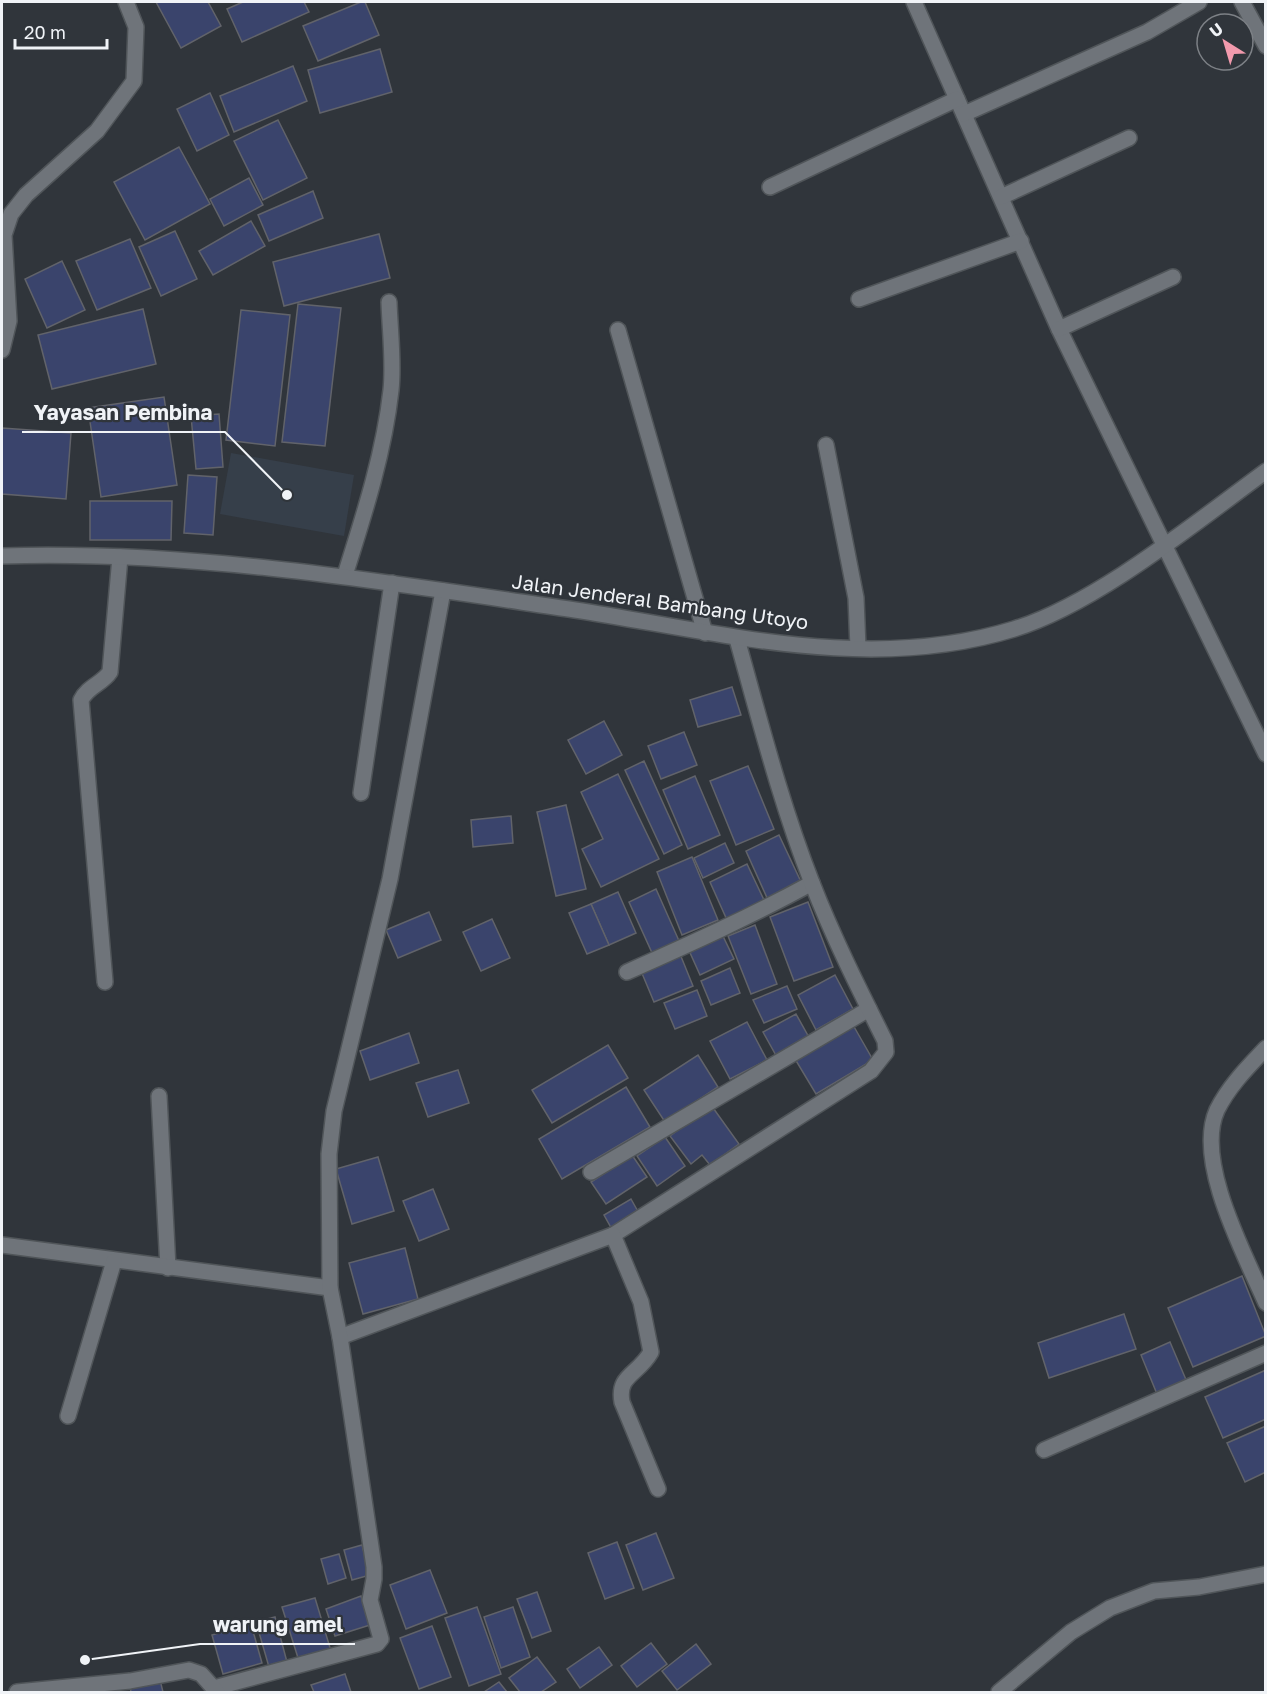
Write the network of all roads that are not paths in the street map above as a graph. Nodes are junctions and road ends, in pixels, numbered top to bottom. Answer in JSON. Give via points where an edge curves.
{"nodes":[{"id":1,"x":126,"y":2,"type":"edge"},
{"id":2,"x":914,"y":2,"type":"edge"},
{"id":3,"x":1199,"y":2,"type":"edge"},
{"id":4,"x":1242,"y":2,"type":"edge"},
{"id":5,"x":1266,"y":46,"type":"edge"},
{"id":6,"x":957,"y":99,"type":"junction"},
{"id":7,"x":964,"y":114,"type":"junction"},
{"id":8,"x":1129,"y":138,"type":"dead end"},
{"id":9,"x":770,"y":187,"type":"dead end"},
{"id":10,"x":1001,"y":197,"type":"junction"},
{"id":11,"x":1021,"y":241,"type":"junction"},
{"id":12,"x":1173,"y":277,"type":"dead end"},
{"id":13,"x":859,"y":299,"type":"dead end"},
{"id":14,"x":389,"y":302,"type":"dead end"},
{"id":15,"x":1059,"y":329,"type":"junction"},
{"id":16,"x":618,"y":330,"type":"dead end"},
{"id":17,"x":2,"y":350,"type":"edge"},
{"id":18,"x":826,"y":445,"type":"dead end"},
{"id":19,"x":1266,"y":471,"type":"edge"},
{"id":20,"x":1165,"y":543,"type":"junction"},
{"id":21,"x":2,"y":556,"type":"edge"},
{"id":22,"x":120,"y":557,"type":"junction"},
{"id":23,"x":345,"y":575,"type":"junction"},
{"id":24,"x":392,"y":583,"type":"junction"},
{"id":25,"x":443,"y":591,"type":"junction"},
{"id":26,"x":705,"y":633,"type":"junction"},
{"id":27,"x":737,"y":639,"type":"junction"},
{"id":28,"x":858,"y":648,"type":"junction"},
{"id":29,"x":1266,"y":754,"type":"edge"},
{"id":30,"x":360,"y":794,"type":"dead end"},
{"id":31,"x":812,"y":883,"type":"junction"},
{"id":32,"x":627,"y":972,"type":"dead end"},
{"id":33,"x":105,"y":982,"type":"dead end"},
{"id":34,"x":869,"y":1009,"type":"junction"},
{"id":35,"x":1266,"y":1048,"type":"edge"},
{"id":36,"x":159,"y":1096,"type":"dead end"},
{"id":37,"x":591,"y":1172,"type":"dead end"},
{"id":38,"x":613,"y":1235,"type":"junction"},
{"id":39,"x":2,"y":1245,"type":"edge"},
{"id":40,"x":114,"y":1261,"type":"junction"},
{"id":41,"x":168,"y":1268,"type":"junction"},
{"id":42,"x":330,"y":1288,"type":"junction"},
{"id":43,"x":1266,"y":1304,"type":"edge"},
{"id":44,"x":340,"y":1337,"type":"junction"},
{"id":45,"x":1266,"y":1353,"type":"edge"},
{"id":46,"x":68,"y":1416,"type":"dead end"},
{"id":47,"x":1044,"y":1450,"type":"dead end"},
{"id":48,"x":658,"y":1489,"type":"dead end"},
{"id":49,"x":1266,"y":1574,"type":"edge"},
{"id":50,"x":216,"y":1690,"type":"edge"},
{"id":51,"x":17,"y":1692,"type":"edge"},
{"id":52,"x":999,"y":1692,"type":"edge"}],
"edges":[{"from":1,"to":17,"type":"street","via":[[136,27],[134,81],[97,130],[10,214],[4,235],[9,321]]},
{"from":2,"to":6,"type":"street"},
{"from":3,"to":7,"type":"street","via":[[1147,32]]},
{"from":4,"to":5,"type":"street"},
{"from":6,"to":7,"type":"street"},
{"from":6,"to":9,"type":"street"},
{"from":7,"to":10,"type":"street"},
{"from":8,"to":10,"type":"street"},
{"from":10,"to":11,"type":"street"},
{"from":11,"to":13,"type":"street"},
{"from":11,"to":15,"type":"street"},
{"from":12,"to":15,"type":"street"},
{"from":14,"to":23,"type":"street","via":[[391,389],[380,454]]},
{"from":15,"to":20,"type":"street"},
{"from":16,"to":26,"type":"street"},
{"from":18,"to":28,"type":"street","via":[[856,598]]},
{"from":19,"to":20,"type":"street","name":"Jalan Jenderal Bambang Utoyo"},
{"from":20,"to":28,"type":"street","name":"Jalan Jenderal Bambang Utoyo","via":[[1103,585],[1015,629],[909,648]]},
{"from":20,"to":29,"type":"street"},
{"from":21,"to":22,"type":"street","name":"Jalan Jenderal Bambang Utoyo"},
{"from":22,"to":23,"type":"street","name":"Jalan Jenderal Bambang Utoyo"},
{"from":22,"to":33,"type":"street","via":[[110,672],[85,691],[81,700]]},
{"from":23,"to":24,"type":"street","name":"Jalan Jenderal Bambang Utoyo"},
{"from":24,"to":25,"type":"street","name":"Jalan Jenderal Bambang Utoyo"},
{"from":24,"to":30,"type":"street"},
{"from":25,"to":26,"type":"street","name":"Jalan Jenderal Bambang Utoyo"},
{"from":25,"to":42,"type":"street","via":[[390,879],[334,1111],[328,1154]]},
{"from":26,"to":27,"type":"street","name":"Jalan Jenderal Bambang Utoyo"},
{"from":27,"to":28,"type":"street","name":"Jalan Jenderal Bambang Utoyo"},
{"from":27,"to":31,"type":"street","via":[[785,808]]},
{"from":31,"to":32,"type":"street"},
{"from":31,"to":34,"type":"street"},
{"from":34,"to":37,"type":"street"},
{"from":34,"to":38,"type":"street","via":[[885,1041],[886,1052],[871,1071]]},
{"from":35,"to":43,"type":"street","via":[[1236,1079],[1216,1112],[1210,1148],[1227,1214]]},
{"from":36,"to":41,"type":"street"},
{"from":38,"to":44,"type":"street"},
{"from":38,"to":48,"type":"street","via":[[641,1302],[651,1352],[645,1364],[623,1382],[622,1402]]},
{"from":39,"to":40,"type":"street"},
{"from":40,"to":41,"type":"street"},
{"from":40,"to":46,"type":"street"},
{"from":41,"to":42,"type":"street"},
{"from":42,"to":44,"type":"street"},
{"from":44,"to":50,"type":"street","via":[[374,1567],[370,1600],[381,1639],[377,1644]]},
{"from":45,"to":47,"type":"street"},
{"from":49,"to":52,"type":"street","via":[[1154,1591],[1110,1608],[1071,1632]]},
{"from":50,"to":51,"type":"street","via":[[201,1674],[189,1670],[130,1681]]}]}
